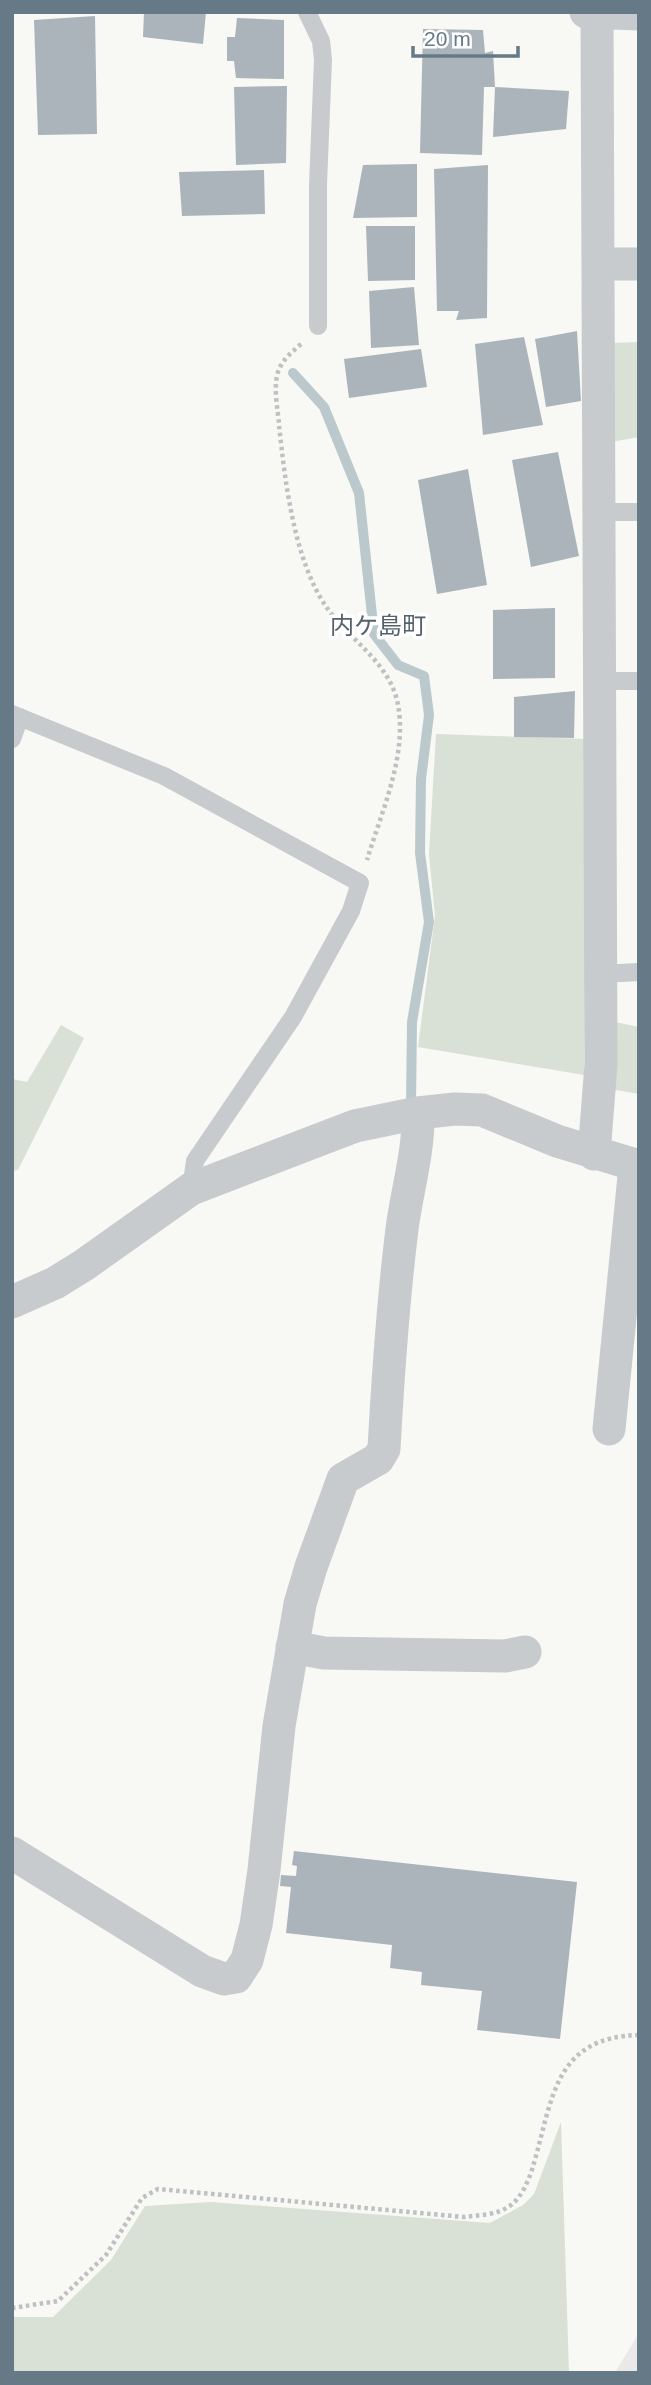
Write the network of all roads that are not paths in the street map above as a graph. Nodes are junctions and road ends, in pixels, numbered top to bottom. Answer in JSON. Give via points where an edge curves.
{"nodes":[{"id":1,"x":307,"y":12,"type":"edge"},
{"id":2,"x":586,"y":12,"type":"edge"},
{"id":3,"x":597,"y":13,"type":"edge"},
{"id":4,"x":639,"y":14,"type":"edge"},
{"id":5,"x":598,"y":264,"type":"junction"},
{"id":6,"x":639,"y":264,"type":"edge"},
{"id":7,"x":318,"y":326,"type":"road end"},
{"id":8,"x":598,"y":512,"type":"junction"},
{"id":9,"x":639,"y":512,"type":"edge"},
{"id":10,"x":599,"y":681,"type":"junction"},
{"id":11,"x":639,"y":681,"type":"edge"},
{"id":12,"x":16,"y":715,"type":"edge"},
{"id":13,"x":12,"y":739,"type":"edge"},
{"id":14,"x":639,"y":972,"type":"edge"},
{"id":15,"x":601,"y":974,"type":"junction"},
{"id":16,"x":418,"y":1113,"type":"junction"},
{"id":17,"x":594,"y":1154,"type":"junction"},
{"id":18,"x":637,"y":1166,"type":"edge"},
{"id":19,"x":191,"y":1189,"type":"junction"},
{"id":20,"x":12,"y":1302,"type":"edge"},
{"id":21,"x":609,"y":1429,"type":"dead end"},
{"id":22,"x":292,"y":1647,"type":"junction"},
{"id":23,"x":525,"y":1652,"type":"dead end"},
{"id":24,"x":12,"y":1853,"type":"edge"}],
"edges":[{"from":1,"to":7,"type":"lane","via":[[321,41],[323,60]]},
{"from":2,"to":3,"type":"street"},
{"from":3,"to":4,"type":"street"},
{"from":3,"to":5,"type":"street"},
{"from":5,"to":6,"type":"street"},
{"from":5,"to":8,"type":"street"},
{"from":8,"to":9,"type":"lane"},
{"from":8,"to":10,"type":"street"},
{"from":10,"to":11,"type":"lane"},
{"from":10,"to":15,"type":"street"},
{"from":12,"to":13,"type":"lane"},
{"from":12,"to":19,"type":"lane","via":[[164,776],[360,883],[351,911],[293,1017],[195,1161]]},
{"from":14,"to":15,"type":"lane"},
{"from":15,"to":17,"type":"street"},
{"from":16,"to":17,"type":"street","via":[[482,1110]]},
{"from":16,"to":19,"type":"street","via":[[355,1126]]},
{"from":16,"to":22,"type":"street","via":[[419,1134],[402,1227],[391,1330],[384,1449],[378,1459],[343,1479],[311,1567]]},
{"from":17,"to":18,"type":"street"},
{"from":18,"to":21,"type":"street"},
{"from":19,"to":20,"type":"street","via":[[84,1265]]},
{"from":22,"to":23,"type":"street","via":[[324,1653],[505,1656]]},
{"from":22,"to":24,"type":"street","via":[[256,1925],[247,1961],[236,1977],[224,1979],[202,1971]]}]}
